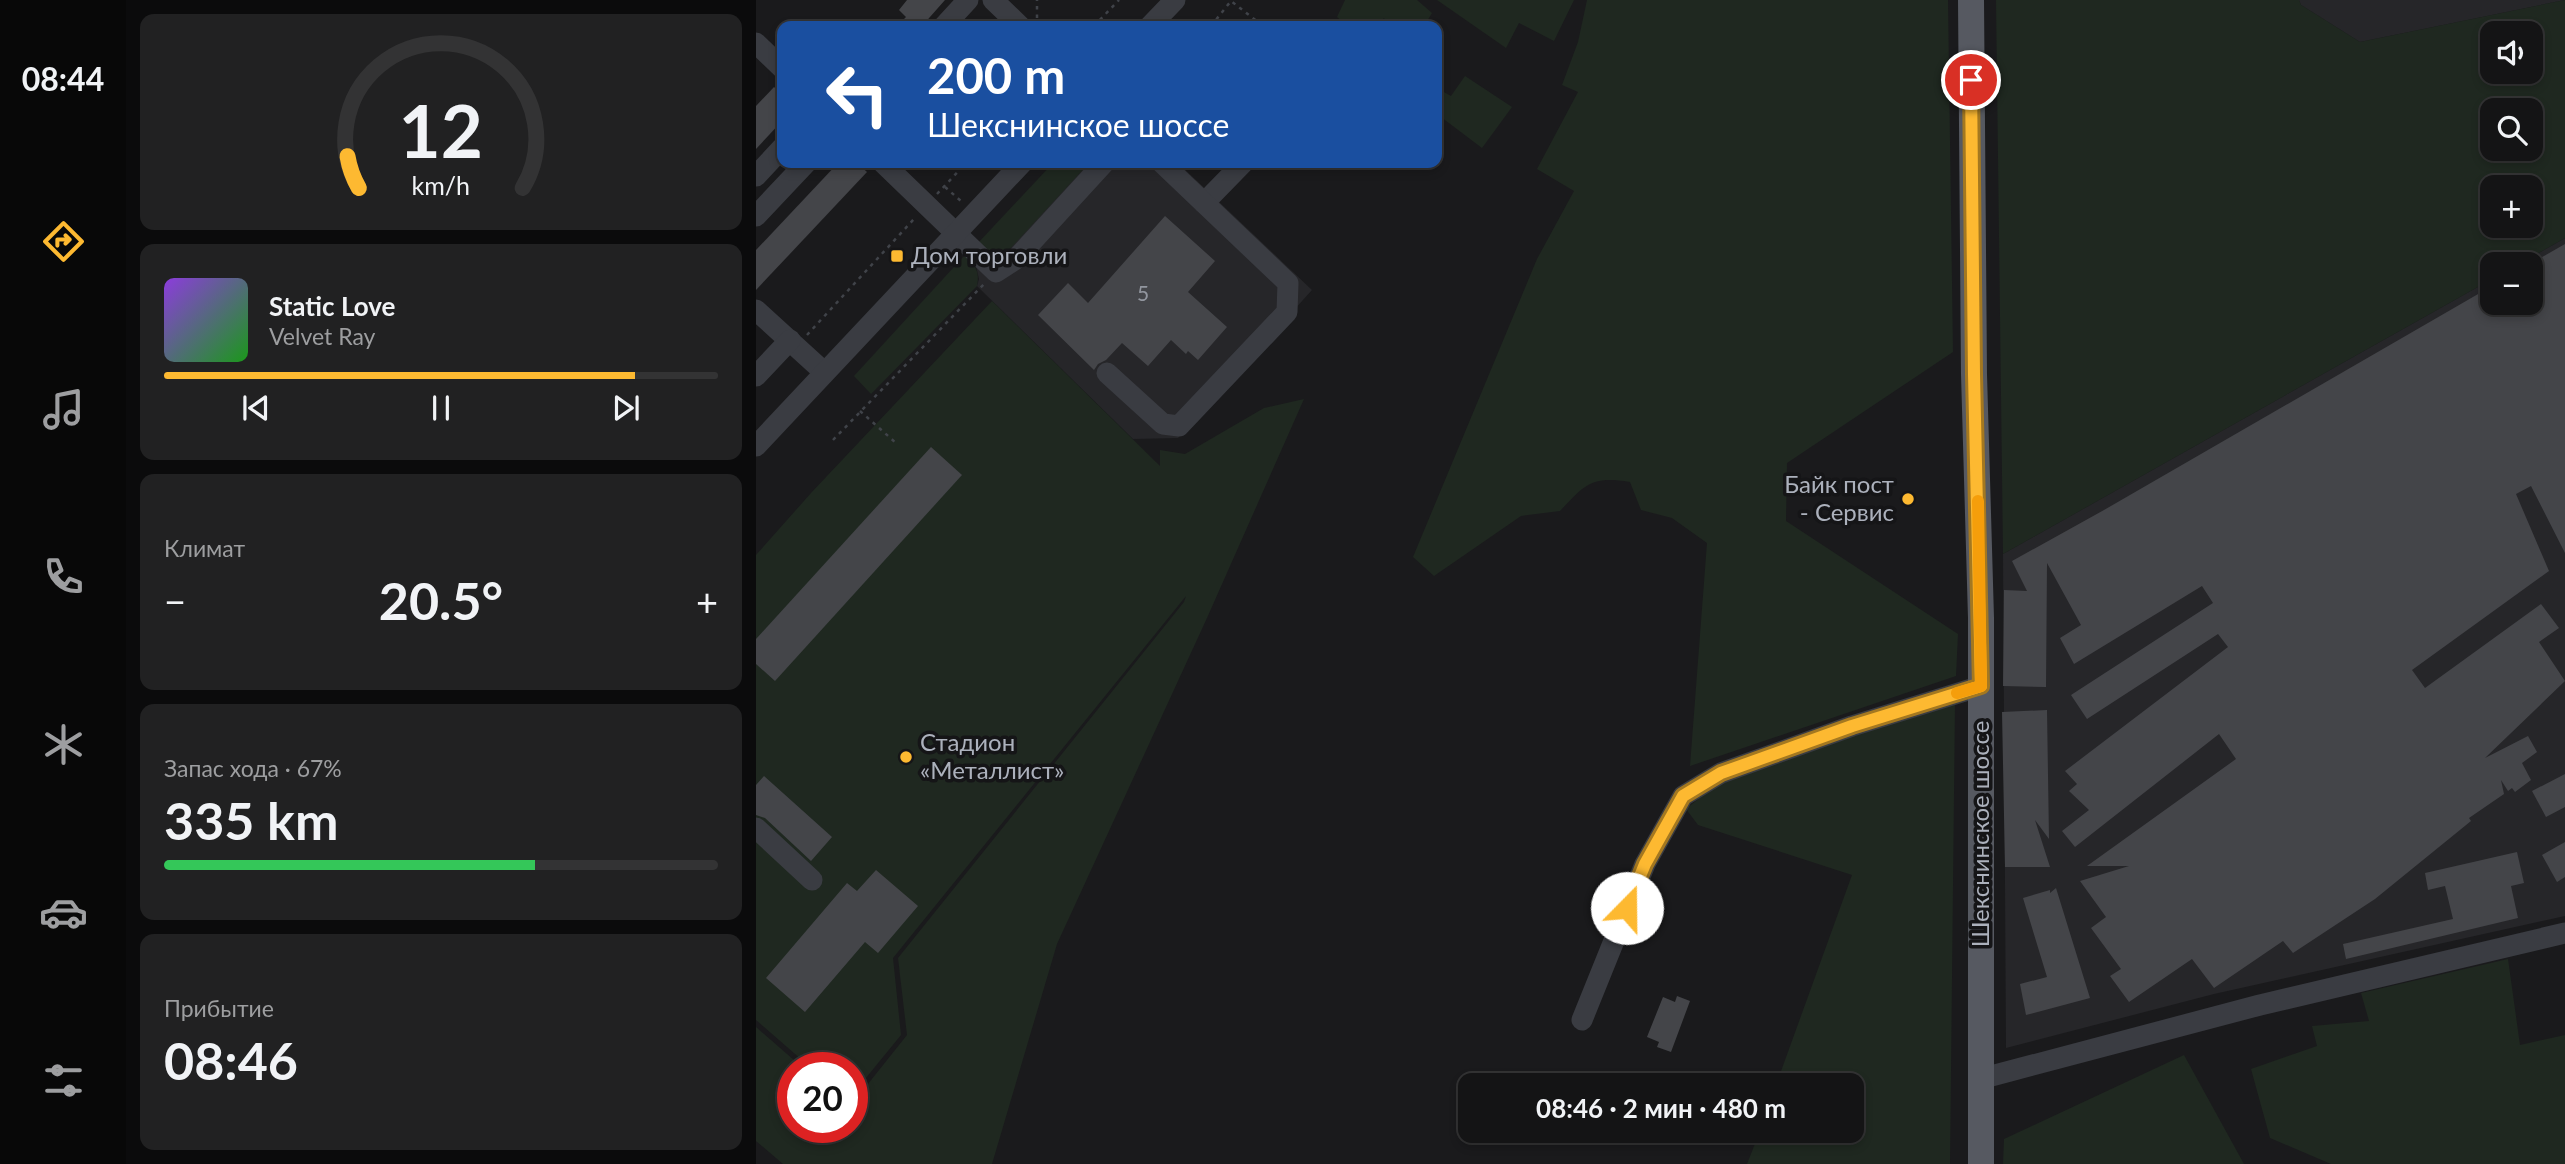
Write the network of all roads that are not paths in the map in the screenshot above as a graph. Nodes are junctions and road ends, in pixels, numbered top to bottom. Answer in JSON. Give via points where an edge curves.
{"nodes":[{"id":1,"x":968,"y":0,"type":"edge"},
{"id":2,"x":993,"y":0,"type":"edge"},
{"id":3,"x":1175,"y":0,"type":"edge"},
{"id":4,"x":1971,"y":0,"type":"edge"},
{"id":5,"x":949,"y":21,"type":"edge"},
{"id":6,"x":1015,"y":21,"type":"edge"},
{"id":7,"x":1155,"y":21,"type":"edge"},
{"id":8,"x":756,"y":43,"type":"edge"},
{"id":9,"x":777,"y":63,"type":"edge"},
{"id":10,"x":777,"y":153,"type":"edge"},
{"id":11,"x":801,"y":168,"type":"edge"},
{"id":12,"x":888,"y":168,"type":"edge"},
{"id":13,"x":1017,"y":168,"type":"edge"},
{"id":14,"x":1099,"y":168,"type":"edge"},
{"id":15,"x":1166,"y":168,"type":"edge"},
{"id":16,"x":1238,"y":168,"type":"edge"},
{"id":17,"x":756,"y":176,"type":"edge"},
{"id":18,"x":1204,"y":203,"type":"junction"},
{"id":19,"x":756,"y":216,"type":"edge"},
{"id":20,"x":957,"y":233,"type":"junction"},
{"id":21,"x":756,"y":310,"type":"edge"},
{"id":22,"x":793,"y":343,"type":"junction"},
{"id":23,"x":824,"y":372,"type":"junction"},
{"id":24,"x":1107,"y":373,"type":"dead end"},
{"id":25,"x":756,"y":376,"type":"edge"},
{"id":26,"x":756,"y":446,"type":"edge"},
{"id":27,"x":1981,"y":686,"type":"junction"},
{"id":28,"x":756,"y":828,"type":"edge"},
{"id":29,"x":812,"y":880,"type":"dead end"},
{"id":30,"x":2565,"y":933,"type":"edge"},
{"id":31,"x":1582,"y":1020,"type":"dead end"},
{"id":32,"x":1980,"y":1079,"type":"junction"},
{"id":33,"x":1981,"y":1164,"type":"edge"}],
"edges":[{"from":1,"to":5,"type":"street"},
{"from":2,"to":6,"type":"street"},
{"from":3,"to":7,"type":"street"},
{"from":4,"to":27,"type":"main road","name":"Шекснинское шоссе"},
{"from":8,"to":9,"type":"street"},
{"from":10,"to":17,"type":"street"},
{"from":11,"to":19,"type":"street"},
{"from":12,"to":20,"type":"street"},
{"from":13,"to":20,"type":"street"},
{"from":14,"to":20,"type":"street","via":[[1016,259],[996,272]]},
{"from":15,"to":18,"type":"street"},
{"from":16,"to":18,"type":"street"},
{"from":18,"to":24,"type":"street","via":[[1288,283],[1287,312],[1179,426],[1163,424]]},
{"from":20,"to":23,"type":"street"},
{"from":21,"to":22,"type":"street"},
{"from":22,"to":23,"type":"street"},
{"from":22,"to":25,"type":"street"},
{"from":23,"to":26,"type":"street"},
{"from":27,"to":31,"type":"street","via":[[1721,773],[1683,796],[1645,864]]},
{"from":27,"to":32,"type":"main road","name":"Шекснинское шоссе"},
{"from":28,"to":29,"type":"street"},
{"from":30,"to":32,"type":"street","via":[[2260,1005]]},
{"from":32,"to":33,"type":"main road","name":"Шекснинское шоссе"}]}
